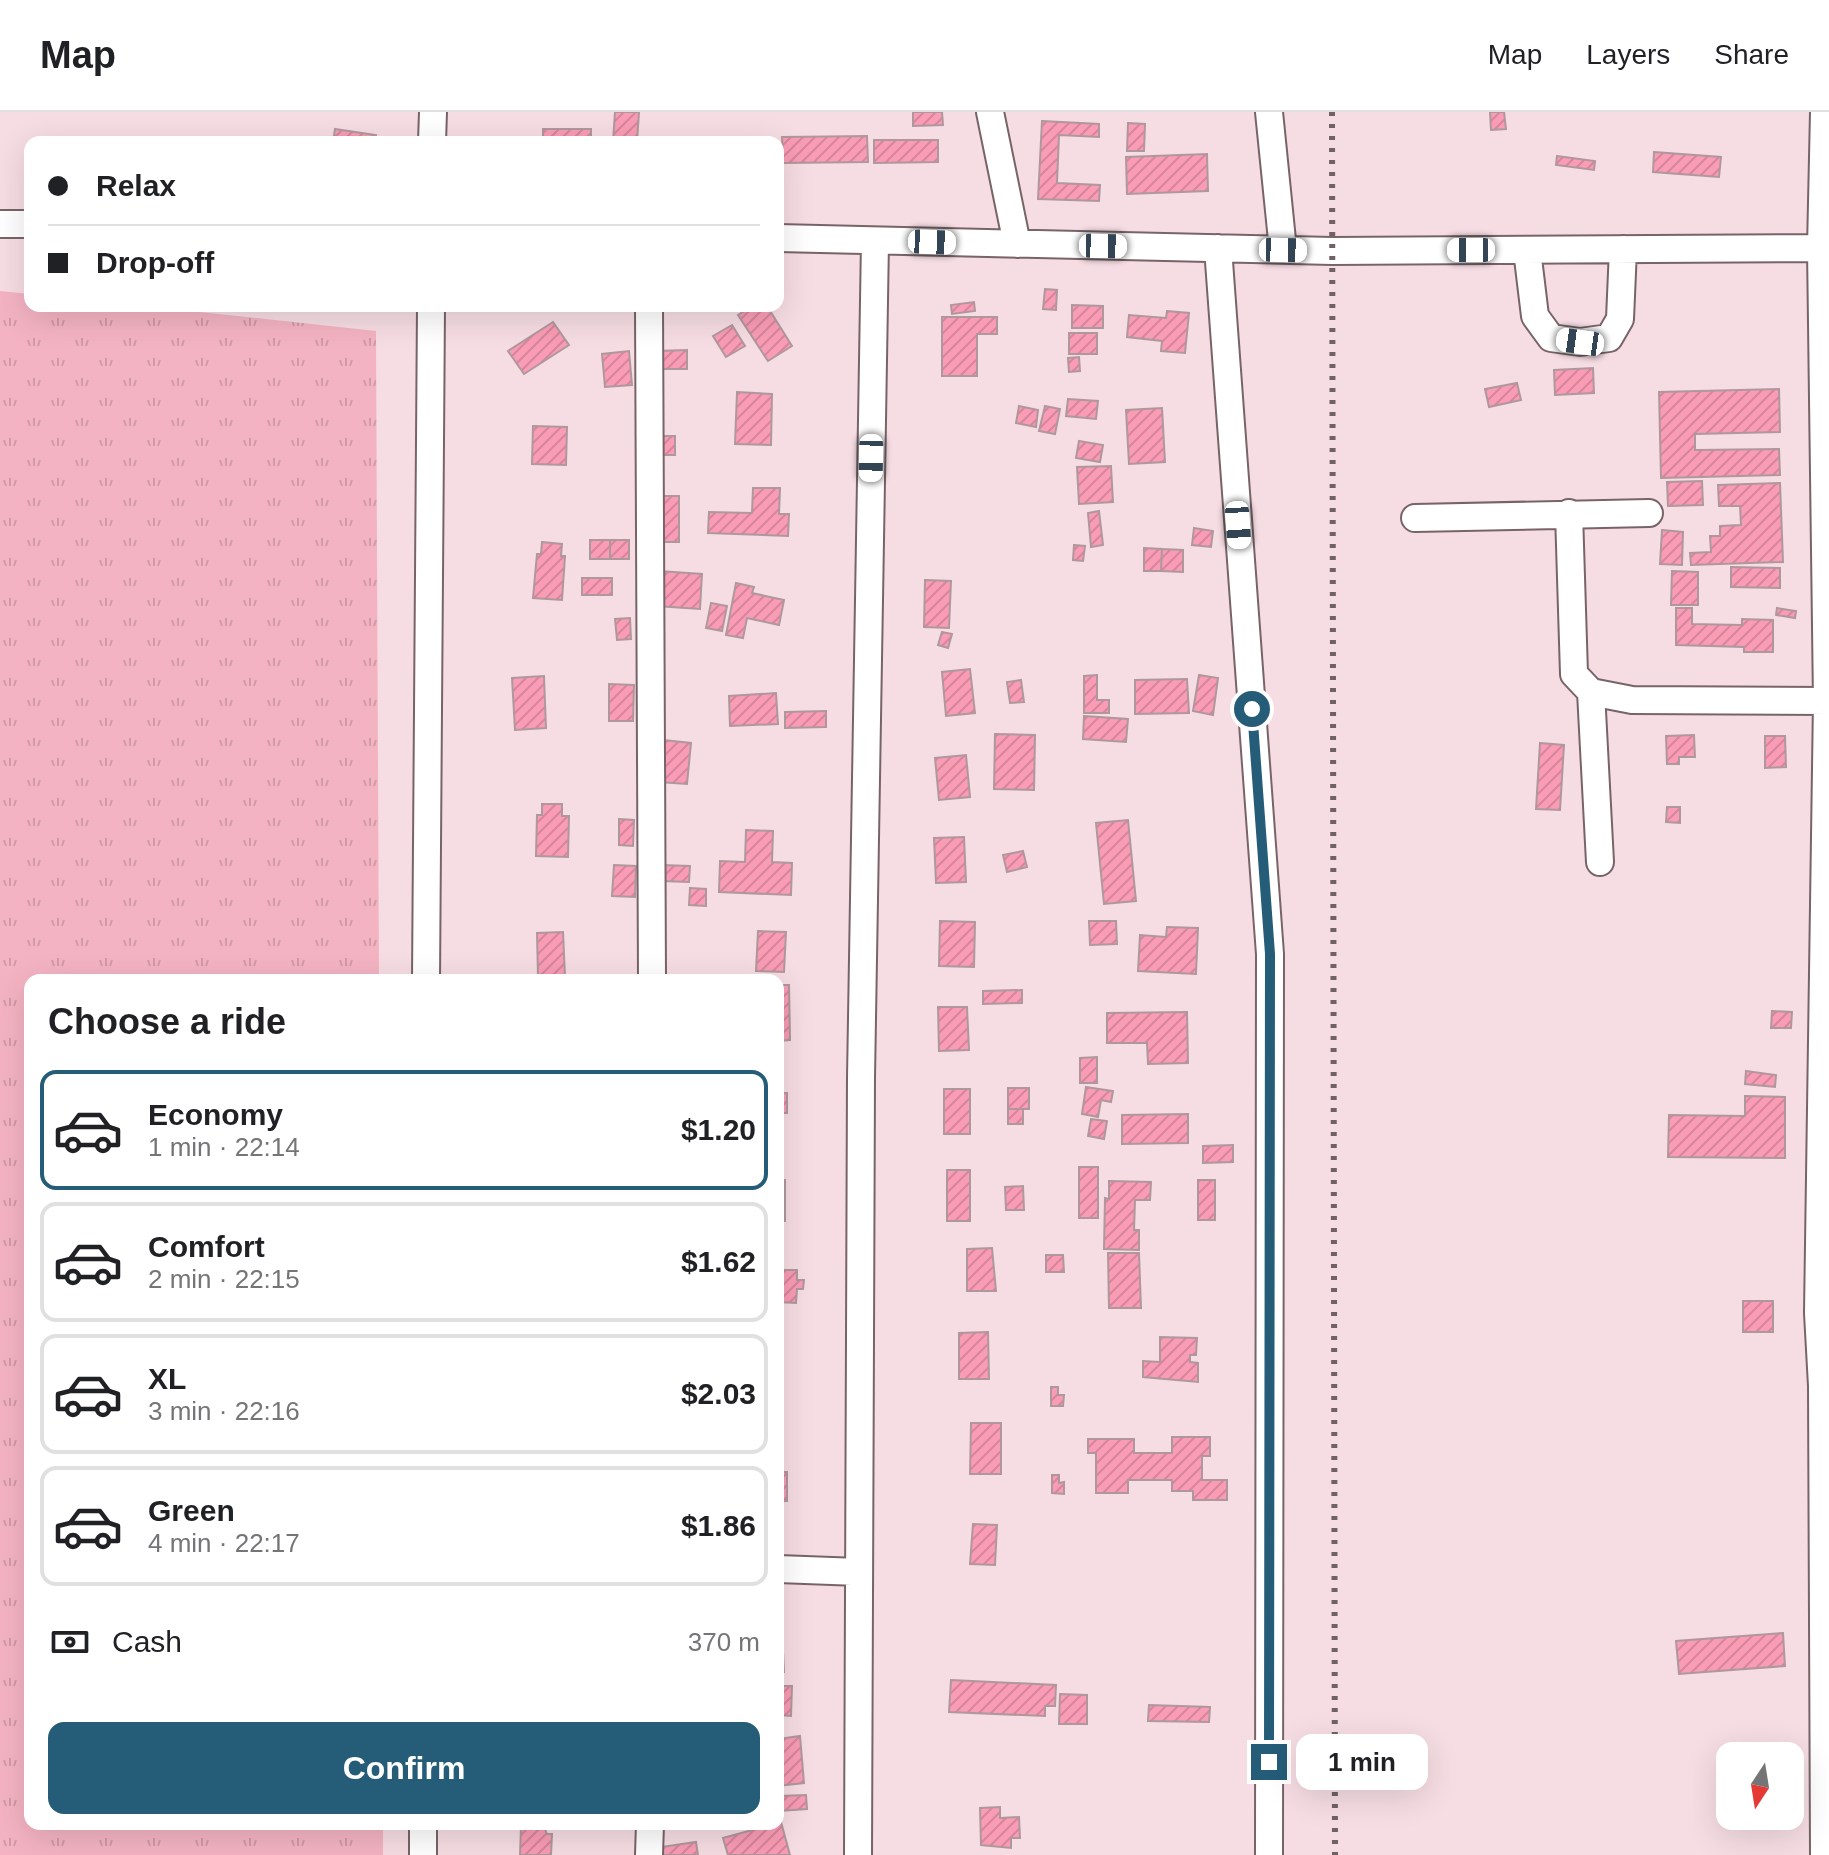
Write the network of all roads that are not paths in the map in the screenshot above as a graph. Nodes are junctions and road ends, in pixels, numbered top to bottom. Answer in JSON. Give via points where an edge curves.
{"nodes":[{"id":1,"x":433,"y":112,"type":"edge"},
{"id":2,"x":990,"y":112,"type":"edge"},
{"id":3,"x":1269,"y":112,"type":"edge"},
{"id":4,"x":1824,"y":112,"type":"edge"},
{"id":5,"x":432,"y":136,"type":"edge"},
{"id":6,"x":0,"y":224,"type":"edge"},
{"id":7,"x":24,"y":224,"type":"edge"},
{"id":8,"x":784,"y":238,"type":"edge"},
{"id":9,"x":875,"y":241,"type":"junction"},
{"id":10,"x":1017,"y":244,"type":"junction"},
{"id":11,"x":1218,"y":248,"type":"junction"},
{"id":12,"x":1825,"y":248,"type":"edge"},
{"id":13,"x":1623,"y":249,"type":"junction"},
{"id":14,"x":1283,"y":250,"type":"junction"},
{"id":15,"x":1527,"y":250,"type":"junction"},
{"id":16,"x":431,"y":312,"type":"edge"},
{"id":17,"x":649,"y":312,"type":"edge"},
{"id":18,"x":1569,"y":513,"type":"junction"},
{"id":19,"x":1649,"y":513,"type":"dead end"},
{"id":20,"x":1415,"y":518,"type":"dead end"},
{"id":21,"x":1591,"y":692,"type":"junction"},
{"id":22,"x":1828,"y":701,"type":"edge"},
{"id":23,"x":1600,"y":862,"type":"dead end"},
{"id":24,"x":426,"y":974,"type":"edge"},
{"id":25,"x":652,"y":974,"type":"edge"},
{"id":26,"x":1824,"y":1126,"type":"edge"},
{"id":27,"x":1823,"y":1313,"type":"edge"},
{"id":28,"x":784,"y":1569,"type":"edge"},
{"id":29,"x":859,"y":1572,"type":"junction"},
{"id":30,"x":423,"y":1830,"type":"edge"},
{"id":31,"x":650,"y":1830,"type":"edge"},
{"id":32,"x":423,"y":1855,"type":"edge"},
{"id":33,"x":649,"y":1855,"type":"edge"},
{"id":34,"x":858,"y":1855,"type":"edge"},
{"id":35,"x":1269,"y":1855,"type":"edge"},
{"id":36,"x":1824,"y":1855,"type":"edge"}],
"edges":[{"from":1,"to":5,"type":"street"},
{"from":2,"to":10,"type":"street"},
{"from":3,"to":14,"type":"street"},
{"from":4,"to":12,"type":"street"},
{"from":6,"to":7,"type":"street"},
{"from":8,"to":9,"type":"street"},
{"from":9,"to":10,"type":"street"},
{"from":9,"to":29,"type":"street"},
{"from":10,"to":11,"type":"street"},
{"from":11,"to":14,"type":"street"},
{"from":11,"to":35,"type":"street","via":[[1270,954]]},
{"from":12,"to":13,"type":"street"},
{"from":12,"to":22,"type":"street"},
{"from":13,"to":15,"type":"street"},
{"from":13,"to":15,"type":"street","via":[[1620,319],[1609,338],[1580,342],[1551,338],[1535,316]]},
{"from":14,"to":15,"type":"street"},
{"from":16,"to":24,"type":"street"},
{"from":17,"to":25,"type":"street"},
{"from":18,"to":19,"type":"street"},
{"from":18,"to":20,"type":"street"},
{"from":18,"to":21,"type":"street","via":[[1574,674]]},
{"from":21,"to":22,"type":"street","via":[[1632,700]]},
{"from":21,"to":23,"type":"street"},
{"from":22,"to":26,"type":"street"},
{"from":26,"to":27,"type":"street"},
{"from":27,"to":36,"type":"street"},
{"from":28,"to":29,"type":"street"},
{"from":29,"to":34,"type":"street"},
{"from":30,"to":32,"type":"street"},
{"from":31,"to":33,"type":"street"}]}
